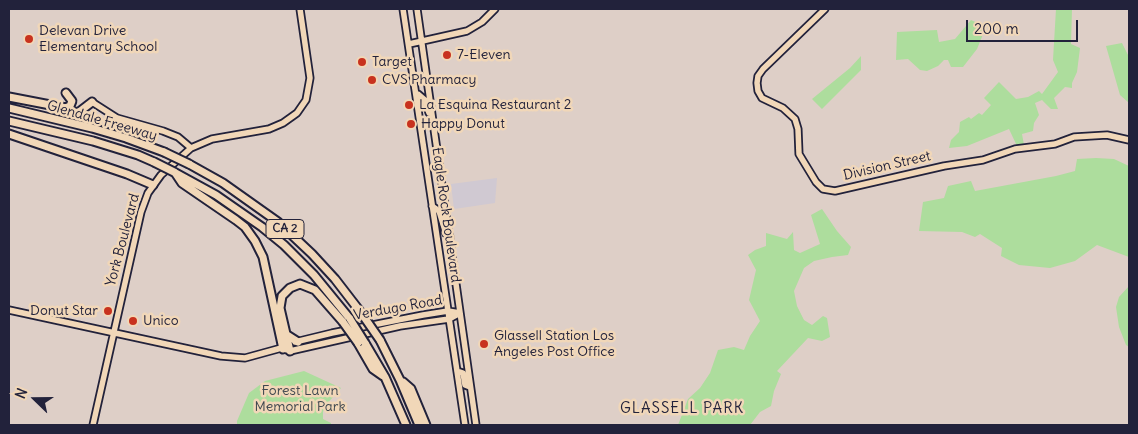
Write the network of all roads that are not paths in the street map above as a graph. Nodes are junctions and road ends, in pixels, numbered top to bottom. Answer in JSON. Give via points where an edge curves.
{"nodes":[{"id":1,"x":300,"y":9,"type":"edge"},
{"id":2,"x":403,"y":9,"type":"edge"},
{"id":3,"x":417,"y":9,"type":"edge"},
{"id":4,"x":494,"y":9,"type":"edge"},
{"id":5,"x":825,"y":9,"type":"edge"},
{"id":6,"x":422,"y":42,"type":"junction"},
{"id":7,"x":409,"y":44,"type":"junction"},
{"id":8,"x":428,"y":78,"type":"junction"},
{"id":9,"x":66,"y":93,"type":"dead end"},
{"id":10,"x":416,"y":94,"type":"junction"},
{"id":11,"x":9,"y":97,"type":"edge"},
{"id":12,"x":92,"y":102,"type":"joint"},
{"id":13,"x":55,"y":107,"type":"junction"},
{"id":14,"x":9,"y":108,"type":"edge"},
{"id":15,"x":9,"y":121,"type":"edge"},
{"id":16,"x":9,"y":134,"type":"edge"},
{"id":17,"x":435,"y":135,"type":"junction"},
{"id":18,"x":1129,"y":140,"type":"edge"},
{"id":19,"x":191,"y":148,"type":"junction"},
{"id":20,"x":176,"y":174,"type":"junction"},
{"id":21,"x":153,"y":185,"type":"junction"},
{"id":22,"x":432,"y":206,"type":"junction"},
{"id":23,"x":450,"y":237,"type":"junction"},
{"id":24,"x":9,"y":310,"type":"edge"},
{"id":25,"x":448,"y":311,"type":"junction"},
{"id":26,"x":460,"y":313,"type":"junction"},
{"id":27,"x":449,"y":319,"type":"junction"},
{"id":28,"x":347,"y":320,"type":"junction"},
{"id":29,"x":113,"y":333,"type":"junction"},
{"id":30,"x":287,"y":335,"type":"junction"},
{"id":31,"x":298,"y":342,"type":"junction"},
{"id":32,"x":287,"y":348,"type":"junction"},
{"id":33,"x":457,"y":371,"type":"junction"},
{"id":34,"x":400,"y":380,"type":"junction"},
{"id":35,"x":470,"y":387,"type":"junction"},
{"id":36,"x":93,"y":425,"type":"edge"},
{"id":37,"x":406,"y":425,"type":"edge"},
{"id":38,"x":419,"y":425,"type":"edge"},
{"id":39,"x":426,"y":425,"type":"edge"},
{"id":40,"x":465,"y":425,"type":"edge"},
{"id":41,"x":476,"y":425,"type":"edge"}],
"edges":[{"from":1,"to":19,"type":"main road","name":"York Boulevard","via":[[310,78],[302,107],[276,127],[212,139]]},
{"from":2,"to":7,"type":"main road","name":"Eagle Rock Boulevard"},
{"from":3,"to":6,"type":"main road","name":"Eagle Rock Boulevard"},
{"from":4,"to":6,"type":"main road","via":[[467,31]]},
{"from":5,"to":18,"type":"main road","name":"Division Street","via":[[763,69],[757,83],[762,98],[783,108],[795,120],[799,154],[823,189],[835,191],[983,160],[1015,149],[1055,144],[1074,137],[1107,135]]},
{"from":6,"to":7,"type":"main road"},
{"from":6,"to":8,"type":"main road","name":"Eagle Rock Boulevard"},
{"from":7,"to":10,"type":"main road","name":"Eagle Rock Boulevard"},
{"from":8,"to":10,"type":"main road","via":[[424,89]]},
{"from":8,"to":17,"type":"main road","name":"Eagle Rock Boulevard"},
{"from":9,"to":13,"type":"highway","via":[[71,98],[70,106]]},
{"from":10,"to":17,"type":"main road","via":[[425,100]]},
{"from":10,"to":22,"type":"main road","name":"Eagle Rock Boulevard"},
{"from":11,"to":13,"type":"highway"},
{"from":12,"to":13,"type":"highway","via":[[72,113]]},
{"from":12,"to":19,"type":"main road","via":[[117,118],[178,137]]},
{"from":14,"to":34,"type":"highway","name":"Glendale Freeway","number":"CA 2","bridge":true,"via":[[126,138],[164,152],[223,183],[278,222],[324,267],[380,340]]},
{"from":15,"to":20,"type":"highway","name":"Glendale Freeway","number":"CA 2","bridge":true,"via":[[101,143],[138,155]]},
{"from":16,"to":21,"type":"highway"},
{"from":17,"to":23,"type":"main road","name":"Eagle Rock Boulevard"},
{"from":19,"to":21,"type":"main road","name":"York Boulevard"},
{"from":20,"to":28,"type":"highway","name":"Glendale Freeway","number":"CA 2","via":[[235,207],[276,239],[314,275]]},
{"from":20,"to":32,"type":"highway","via":[[182,183],[245,227],[255,241]]},
{"from":21,"to":29,"type":"main road","name":"York Boulevard","via":[[141,212]]},
{"from":22,"to":23,"type":"main road","via":[[439,211],[446,234]]},
{"from":22,"to":25,"type":"main road","name":"Eagle Rock Boulevard"},
{"from":23,"to":26,"type":"main road","name":"Eagle Rock Boulevard"},
{"from":24,"to":29,"type":"main road","name":"Verdugo Road"},
{"from":25,"to":26,"type":"main road","name":"Verdugo Road"},
{"from":25,"to":27,"type":"main road","name":"Eagle Rock Boulevard"},
{"from":25,"to":31,"type":"main road","name":"Verdugo Road"},
{"from":26,"to":27,"type":"main road","name":"Verdugo Road"},
{"from":26,"to":35,"type":"main road","name":"Eagle Rock Boulevard"},
{"from":27,"to":32,"type":"main road","name":"Verdugo Road"},
{"from":27,"to":33,"type":"main road","name":"Eagle Rock Boulevard"},
{"from":28,"to":30,"type":"highway","via":[[315,290],[295,285],[280,303]]},
{"from":28,"to":37,"type":"highway","bridge":true,"via":[[373,369],[385,377]]},
{"from":29,"to":32,"type":"main road","name":"Verdugo Road","via":[[236,358]]},
{"from":29,"to":36,"type":"main road","name":"York Boulevard"},
{"from":30,"to":31,"type":"highway"},
{"from":30,"to":32,"type":"highway"},
{"from":31,"to":32,"type":"main road","name":"Verdugo Road"},
{"from":33,"to":35,"type":"main road","via":[[463,373],[465,385]]},
{"from":33,"to":40,"type":"main road","name":"Eagle Rock Boulevard"},
{"from":34,"to":38,"type":"highway","name":"Glendale Freeway","number":"CA 2"},
{"from":34,"to":39,"type":"highway","via":[[411,389]]},
{"from":35,"to":41,"type":"main road","name":"Eagle Rock Boulevard"}]}
